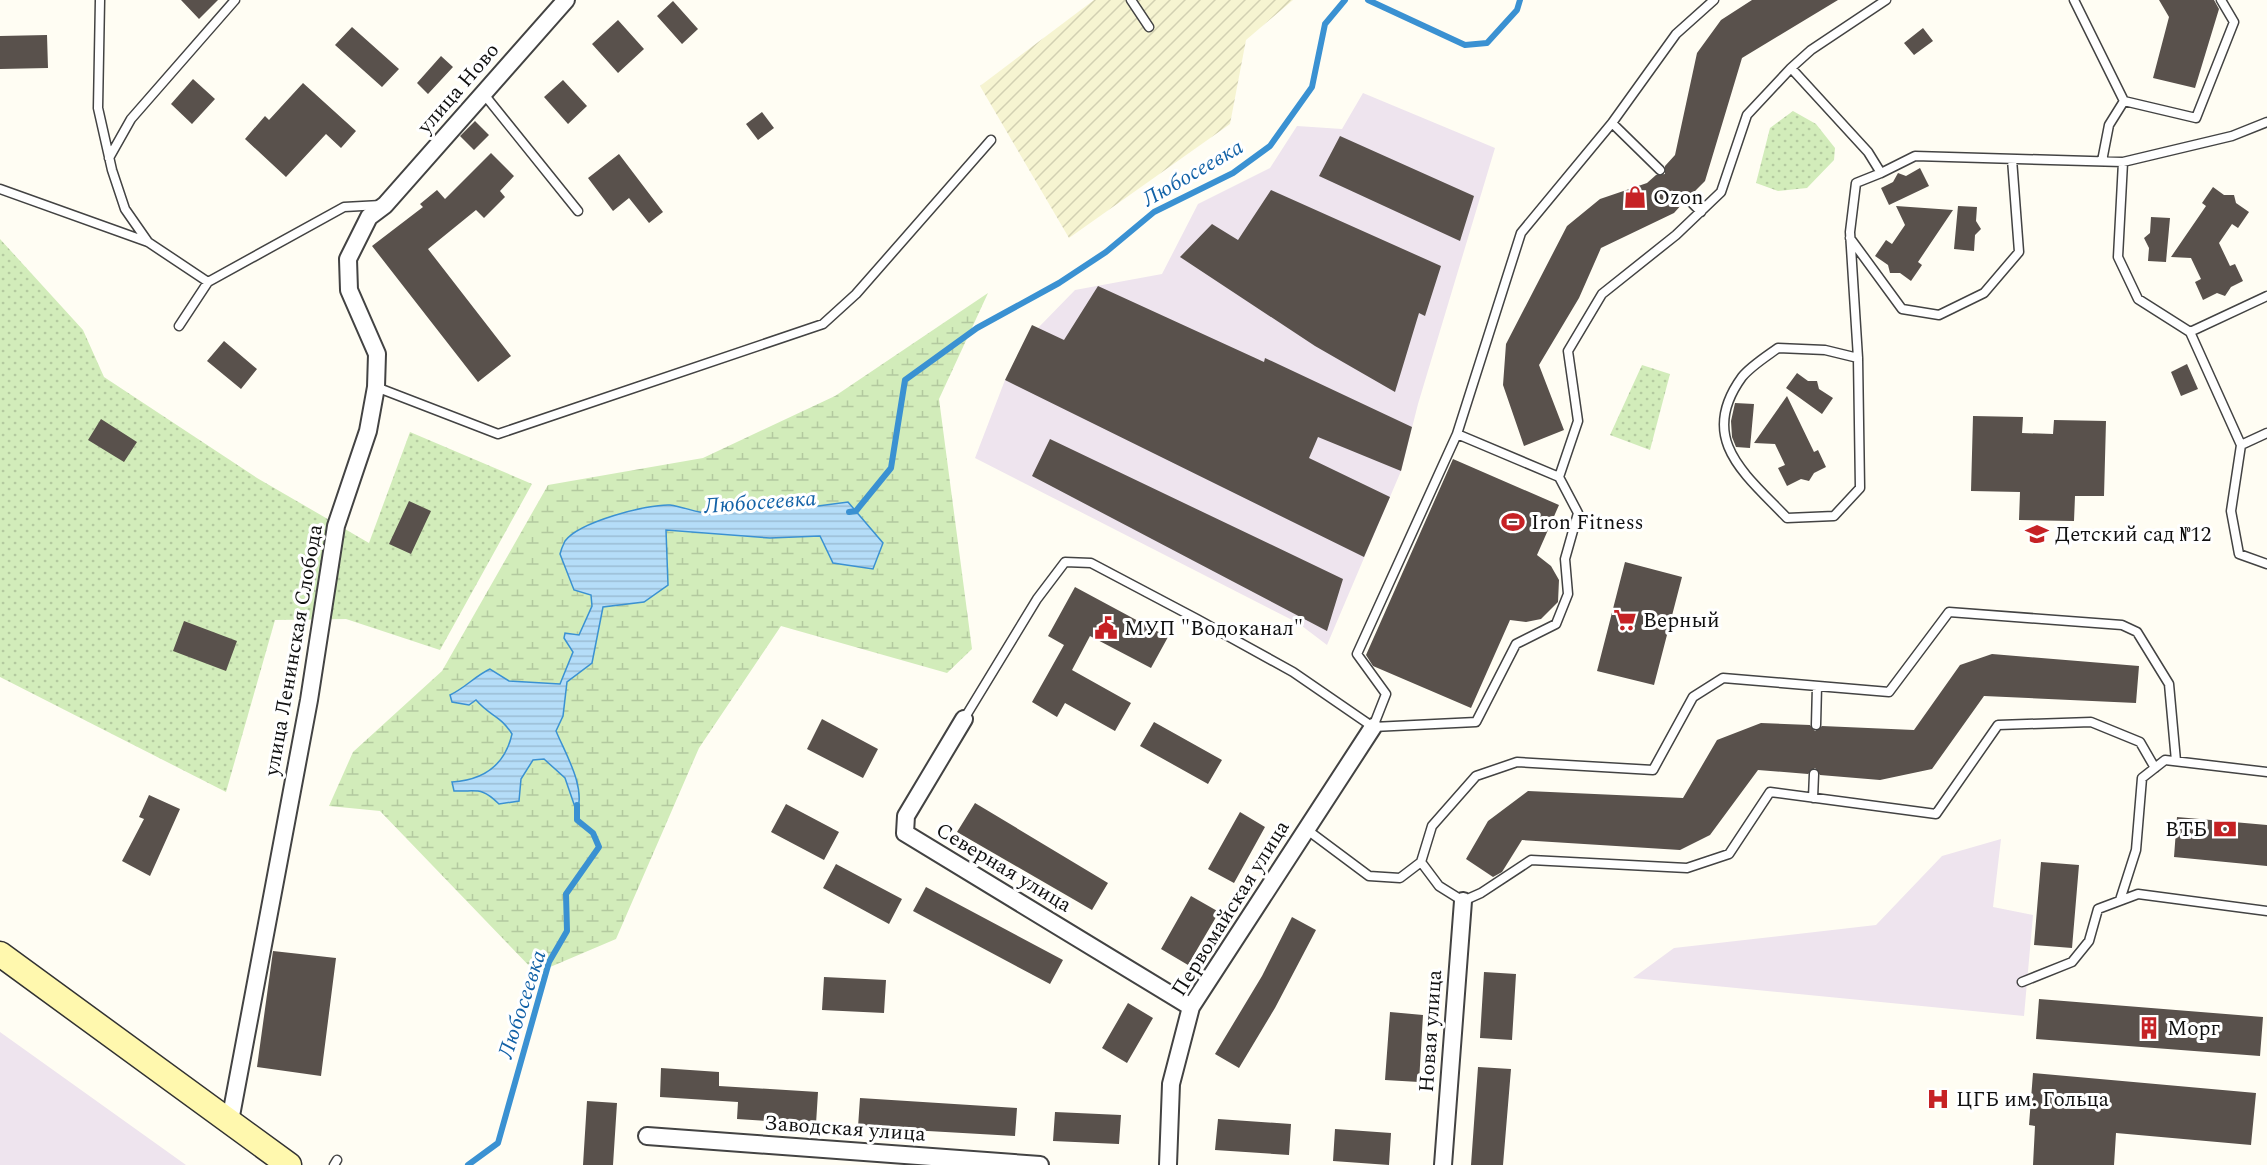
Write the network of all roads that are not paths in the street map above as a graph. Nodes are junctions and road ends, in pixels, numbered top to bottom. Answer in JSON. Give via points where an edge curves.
{"nodes":[{"id":1,"x":100,"y":0,"type":"edge"},
{"id":2,"x":235,"y":0,"type":"edge"},
{"id":3,"x":566,"y":0,"type":"edge"},
{"id":4,"x":1131,"y":0,"type":"edge"},
{"id":5,"x":1714,"y":0,"type":"edge"},
{"id":6,"x":2074,"y":0,"type":"edge"},
{"id":7,"x":2221,"y":0,"type":"edge"},
{"id":8,"x":1884,"y":1,"type":"edge"},
{"id":9,"x":1149,"y":27,"type":"dead end"},
{"id":10,"x":1791,"y":68,"type":"junction"},
{"id":11,"x":483,"y":93,"type":"junction"},
{"id":12,"x":2124,"y":101,"type":"junction"},
{"id":13,"x":2267,"y":122,"type":"edge"},
{"id":14,"x":1612,"y":123,"type":"junction"},
{"id":15,"x":991,"y":140,"type":"dead end"},
{"id":16,"x":109,"y":158,"type":"junction"},
{"id":17,"x":2012,"y":159,"type":"junction"},
{"id":18,"x":2102,"y":161,"type":"junction"},
{"id":19,"x":2123,"y":162,"type":"junction"},
{"id":20,"x":1660,"y":170,"type":"dead end"},
{"id":21,"x":1881,"y":173,"type":"junction"},
{"id":22,"x":0,"y":189,"type":"edge"},
{"id":23,"x":1688,"y":199,"type":"dead end"},
{"id":24,"x":385,"y":205,"type":"junction"},
{"id":25,"x":578,"y":211,"type":"dead end"},
{"id":26,"x":1701,"y":212,"type":"junction"},
{"id":27,"x":1850,"y":237,"type":"junction"},
{"id":28,"x":148,"y":242,"type":"junction"},
{"id":29,"x":208,"y":282,"type":"junction"},
{"id":30,"x":2267,"y":296,"type":"edge"},
{"id":31,"x":179,"y":326,"type":"dead end"},
{"id":32,"x":2190,"y":332,"type":"junction"},
{"id":33,"x":1858,"y":358,"type":"junction"},
{"id":34,"x":376,"y":387,"type":"junction"},
{"id":35,"x":2267,"y":433,"type":"edge"},
{"id":36,"x":1456,"y":434,"type":"junction"},
{"id":37,"x":2241,"y":445,"type":"junction"},
{"id":38,"x":1559,"y":477,"type":"junction"},
{"id":39,"x":2267,"y":564,"type":"edge"},
{"id":40,"x":1817,"y":686,"type":"junction"},
{"id":41,"x":964,"y":719,"type":"joint"},
{"id":42,"x":1816,"y":725,"type":"dead end"},
{"id":43,"x":1373,"y":727,"type":"junction"},
{"id":44,"x":2176,"y":761,"type":"junction"},
{"id":45,"x":2155,"y":768,"type":"junction"},
{"id":46,"x":2267,"y":772,"type":"edge"},
{"id":47,"x":1814,"y":774,"type":"dead end"},
{"id":48,"x":1813,"y":798,"type":"junction"},
{"id":49,"x":1306,"y":829,"type":"junction"},
{"id":50,"x":1420,"y":862,"type":"junction"},
{"id":51,"x":2120,"y":900,"type":"junction"},
{"id":52,"x":1463,"y":901,"type":"junction"},
{"id":53,"x":2267,"y":911,"type":"edge"},
{"id":54,"x":0,"y":954,"type":"edge"},
{"id":55,"x":2022,"y":982,"type":"dead end"},
{"id":56,"x":1191,"y":1007,"type":"junction"},
{"id":57,"x":230,"y":1120,"type":"junction"},
{"id":58,"x":647,"y":1136,"type":"dead end"},
{"id":59,"x":289,"y":1165,"type":"edge"},
{"id":60,"x":1040,"y":1165,"type":"edge"},
{"id":61,"x":1168,"y":1165,"type":"edge"},
{"id":62,"x":1443,"y":1165,"type":"edge"}],
"edges":[{"from":1,"to":16,"type":"lane","via":[[98,108]]},
{"from":2,"to":16,"type":"lane","via":[[131,119]]},
{"from":3,"to":11,"type":"street","name":"улица Ново"},
{"from":4,"to":9,"type":"lane"},
{"from":5,"to":14,"type":"lane","via":[[1676,34]]},
{"from":6,"to":12,"type":"lane"},
{"from":7,"to":12,"type":"lane","via":[[2234,22],[2196,118]]},
{"from":8,"to":10,"type":"lane"},
{"from":10,"to":21,"type":"lane","via":[[1868,152]]},
{"from":10,"to":26,"type":"lane","via":[[1747,115],[1721,192]]},
{"from":11,"to":24,"type":"street","name":"улица Ново"},
{"from":11,"to":25,"type":"lane"},
{"from":12,"to":18,"type":"lane","via":[[2109,125]]},
{"from":13,"to":19,"type":"lane","via":[[2232,136]]},
{"from":14,"to":20,"type":"lane"},
{"from":14,"to":36,"type":"lane","via":[[1521,233]]},
{"from":15,"to":34,"type":"lane","via":[[856,294],[823,324],[498,434]]},
{"from":16,"to":28,"type":"lane","via":[[125,209]]},
{"from":17,"to":18,"type":"lane"},
{"from":17,"to":21,"type":"lane","via":[[1915,156]]},
{"from":17,"to":27,"type":"lane","via":[[2019,252],[1984,293],[1939,315],[1902,309]]},
{"from":18,"to":19,"type":"lane"},
{"from":19,"to":32,"type":"lane","via":[[2118,257],[2138,299]]},
{"from":21,"to":27,"type":"lane","via":[[1857,183]]},
{"from":22,"to":28,"type":"lane"},
{"from":23,"to":26,"type":"lane"},
{"from":24,"to":29,"type":"lane","via":[[344,207]]},
{"from":24,"to":34,"type":"street","name":"улица Ленинская Слобода","via":[[369,218],[348,259],[349,290],[377,354]]},
{"from":26,"to":38,"type":"lane","via":[[1602,294],[1568,351],[1578,421]]},
{"from":27,"to":33,"type":"lane"},
{"from":28,"to":29,"type":"lane"},
{"from":29,"to":31,"type":"lane"},
{"from":30,"to":32,"type":"lane"},
{"from":32,"to":37,"type":"lane"},
{"from":33,"to":33,"type":"lane","via":[[1860,489],[1834,516],[1787,518],[1743,472],[1724,440],[1725,409],[1743,376],[1778,348],[1825,350]]},
{"from":34,"to":57,"type":"street","name":"улица Ленинская Слобода","via":[[368,431],[336,526],[309,699]]},
{"from":35,"to":37,"type":"lane"},
{"from":36,"to":38,"type":"lane"},
{"from":36,"to":43,"type":"lane","via":[[1357,654],[1386,694]]},
{"from":37,"to":39,"type":"lane","via":[[2231,511],[2239,554]]},
{"from":38,"to":43,"type":"lane","via":[[1578,513],[1565,559],[1569,594],[1556,624],[1516,644],[1476,722]]},
{"from":40,"to":42,"type":"lane"},
{"from":40,"to":44,"type":"lane","via":[[1889,692],[1949,612],[2122,625],[2137,632],[2169,684]]},
{"from":40,"to":50,"type":"lane","via":[[1723,678],[1693,697],[1653,770],[1517,762],[1476,776],[1432,826]]},
{"from":41,"to":43,"type":"lane","via":[[1037,599],[1065,562],[1091,563],[1197,619],[1293,672]]},
{"from":41,"to":56,"type":"street","name":"Северная улица","via":[[906,816],[905,833]]},
{"from":43,"to":49,"type":"street","name":"Первомайская улица"},
{"from":44,"to":45,"type":"lane","via":[[2165,760]]},
{"from":44,"to":46,"type":"lane"},
{"from":45,"to":48,"type":"lane","via":[[2140,742],[2091,722],[1998,725],[1936,814]]},
{"from":45,"to":51,"type":"lane","via":[[2142,778],[2136,850]]},
{"from":47,"to":48,"type":"lane"},
{"from":48,"to":52,"type":"lane","via":[[1770,792],[1729,854],[1687,868],[1531,860]]},
{"from":49,"to":50,"type":"lane","via":[[1369,876],[1400,878]]},
{"from":49,"to":56,"type":"street","name":"Первомайская улица"},
{"from":50,"to":52,"type":"lane","via":[[1439,886]]},
{"from":51,"to":53,"type":"lane","via":[[2138,894]]},
{"from":51,"to":55,"type":"lane","via":[[2098,909],[2089,941],[2072,962]]},
{"from":52,"to":62,"type":"street","name":"Новая улица"},
{"from":54,"to":57,"type":"street"},
{"from":56,"to":61,"type":"street","name":"Первомайская улица","via":[[1171,1084]]},
{"from":57,"to":59,"type":"street"},
{"from":58,"to":60,"type":"street","name":"Заводская улица"}]}
